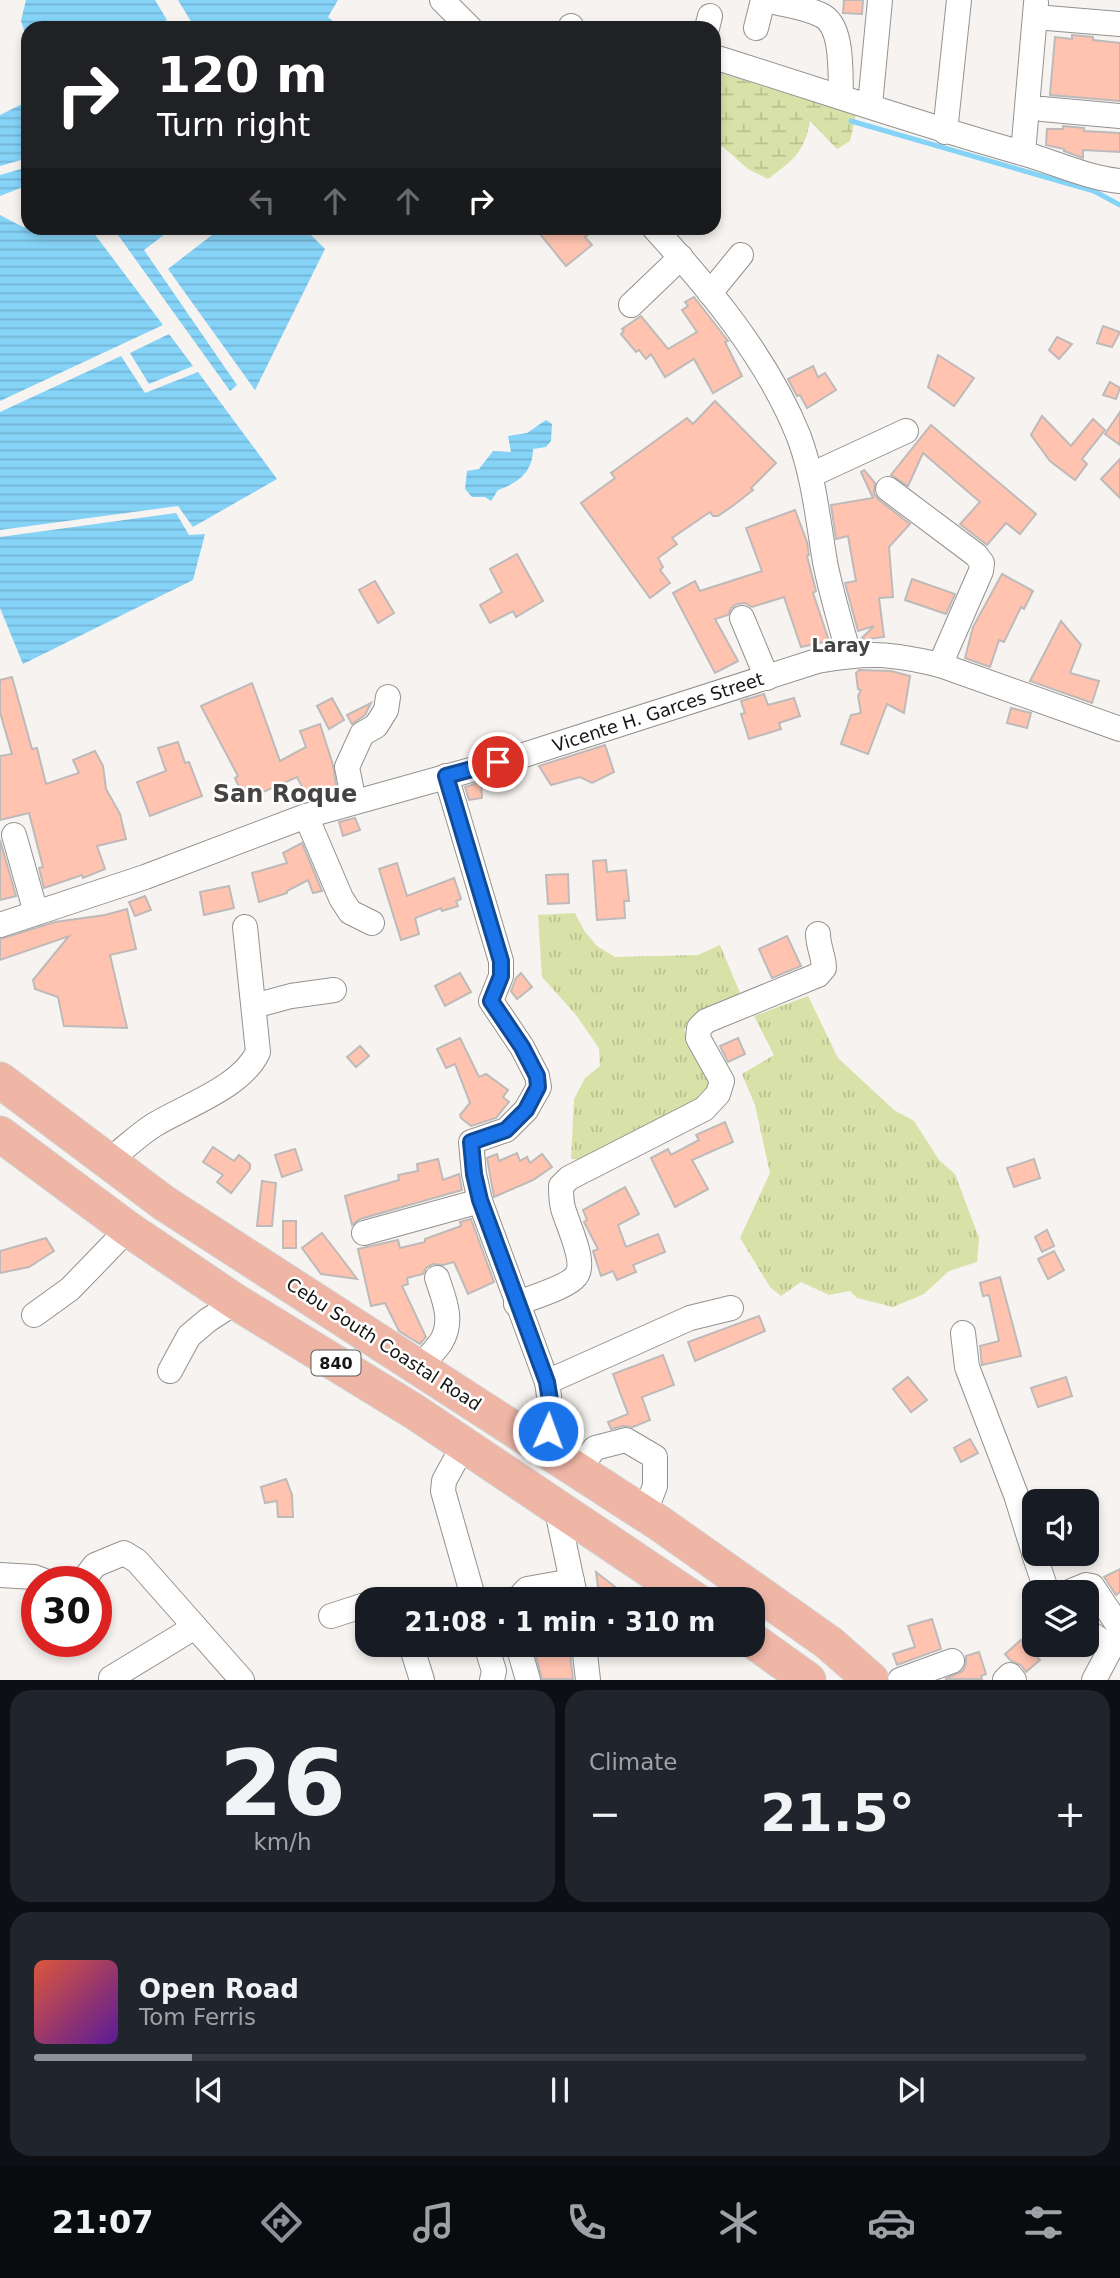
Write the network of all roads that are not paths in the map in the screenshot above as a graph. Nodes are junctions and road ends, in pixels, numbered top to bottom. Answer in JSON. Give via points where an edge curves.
{"nodes":[{"id":1,"x":442,"y":0,"type":"edge"},
{"id":2,"x":765,"y":0,"type":"edge"},
{"id":3,"x":880,"y":0,"type":"edge"},
{"id":4,"x":959,"y":0,"type":"edge"},
{"id":5,"x":463,"y":21,"type":"edge"},
{"id":6,"x":1120,"y":24,"type":"edge"},
{"id":7,"x":755,"y":27,"type":"dead end"},
{"id":8,"x":721,"y":59,"type":"edge"},
{"id":9,"x":841,"y":97,"type":"junction"},
{"id":10,"x":870,"y":106,"type":"junction"},
{"id":11,"x":1042,"y":109,"type":"dead end"},
{"id":12,"x":1120,"y":116,"type":"edge"},
{"id":13,"x":945,"y":132,"type":"junction"},
{"id":14,"x":1023,"y":153,"type":"junction"},
{"id":15,"x":1120,"y":181,"type":"edge"},
{"id":16,"x":661,"y":235,"type":"edge"},
{"id":17,"x":741,"y":256,"type":"dead end"},
{"id":18,"x":681,"y":257,"type":"junction"},
{"id":19,"x":709,"y":293,"type":"junction"},
{"id":20,"x":631,"y":305,"type":"dead end"},
{"id":21,"x":906,"y":431,"type":"dead end"},
{"id":22,"x":811,"y":475,"type":"junction"},
{"id":23,"x":888,"y":489,"type":"dead end"},
{"id":24,"x":742,"y":618,"type":"dead end"},
{"id":25,"x":849,"y":655,"type":"junction"},
{"id":26,"x":940,"y":665,"type":"junction"},
{"id":27,"x":766,"y":678,"type":"junction"},
{"id":28,"x":388,"y":697,"type":"dead end"},
{"id":29,"x":1120,"y":729,"type":"edge"},
{"id":30,"x":446,"y":776,"type":"junction"},
{"id":31,"x":354,"y":802,"type":"junction"},
{"id":32,"x":306,"y":816,"type":"junction"},
{"id":33,"x":14,"y":835,"type":"dead end"},
{"id":34,"x":36,"y":913,"type":"junction"},
{"id":35,"x":372,"y":923,"type":"dead end"},
{"id":36,"x":0,"y":925,"type":"edge"},
{"id":37,"x":245,"y":927,"type":"dead end"},
{"id":38,"x":818,"y":934,"type":"dead end"},
{"id":39,"x":334,"y":989,"type":"dead end"},
{"id":40,"x":254,"y":1006,"type":"junction"},
{"id":41,"x":0,"y":1080,"type":"edge"},
{"id":42,"x":0,"y":1134,"type":"edge"},
{"id":43,"x":107,"y":1162,"type":"junction"},
{"id":44,"x":480,"y":1200,"type":"junction"},
{"id":45,"x":128,"y":1229,"type":"junction"},
{"id":46,"x":364,"y":1233,"type":"dead end"},
{"id":47,"x":438,"y":1278,"type":"dead end"},
{"id":48,"x":236,"y":1302,"type":"junction"},
{"id":49,"x":516,"y":1304,"type":"junction"},
{"id":50,"x":731,"y":1308,"type":"dead end"},
{"id":51,"x":34,"y":1315,"type":"dead end"},
{"id":52,"x":962,"y":1333,"type":"dead end"},
{"id":53,"x":420,"y":1367,"type":"junction"},
{"id":54,"x":170,"y":1371,"type":"dead end"},
{"id":55,"x":547,"y":1382,"type":"junction"},
{"id":56,"x":464,"y":1444,"type":"junction"},
{"id":57,"x":541,"y":1445,"type":"junction"},
{"id":58,"x":578,"y":1469,"type":"junction"},
{"id":59,"x":556,"y":1506,"type":"junction"},
{"id":60,"x":644,"y":1514,"type":"junction"},
{"id":61,"x":1022,"y":1515,"type":"edge"},
{"id":62,"x":94,"y":1566,"type":"edge"},
{"id":63,"x":0,"y":1575,"type":"edge"},
{"id":64,"x":21,"y":1576,"type":"edge"},
{"id":65,"x":470,"y":1587,"type":"edge"},
{"id":66,"x":573,"y":1587,"type":"edge"},
{"id":67,"x":676,"y":1587,"type":"edge"},
{"id":68,"x":1099,"y":1600,"type":"edge"},
{"id":69,"x":355,"y":1608,"type":"edge"},
{"id":70,"x":331,"y":1616,"type":"dead end"},
{"id":71,"x":195,"y":1628,"type":"junction"},
{"id":72,"x":1099,"y":1633,"type":"edge"},
{"id":73,"x":1117,"y":1635,"type":"edge"},
{"id":74,"x":765,"y":1649,"type":"edge"},
{"id":75,"x":415,"y":1657,"type":"edge"},
{"id":76,"x":490,"y":1657,"type":"edge"},
{"id":77,"x":521,"y":1657,"type":"edge"},
{"id":78,"x":585,"y":1657,"type":"edge"},
{"id":79,"x":952,"y":1661,"type":"dead end"},
{"id":80,"x":111,"y":1678,"type":"dead end"},
{"id":81,"x":242,"y":1679,"type":"edge"},
{"id":82,"x":422,"y":1679,"type":"edge"},
{"id":83,"x":492,"y":1679,"type":"edge"},
{"id":84,"x":528,"y":1679,"type":"edge"},
{"id":85,"x":588,"y":1679,"type":"edge"},
{"id":86,"x":808,"y":1679,"type":"edge"},
{"id":87,"x":871,"y":1679,"type":"edge"},
{"id":88,"x":900,"y":1679,"type":"edge"},
{"id":89,"x":1004,"y":1679,"type":"edge"},
{"id":90,"x":1014,"y":1679,"type":"edge"},
{"id":91,"x":1094,"y":1679,"type":"edge"}],
"edges":[{"from":1,"to":5,"type":"street"},
{"from":2,"to":7,"type":"street"},
{"from":2,"to":9,"type":"street","via":[[831,21],[837,32]]},
{"from":3,"to":10,"type":"street"},
{"from":4,"to":13,"type":"street"},
{"from":6,"to":14,"type":"street","via":[[1036,10]]},
{"from":8,"to":9,"type":"street"},
{"from":9,"to":10,"type":"street"},
{"from":10,"to":13,"type":"street"},
{"from":11,"to":12,"type":"street"},
{"from":13,"to":14,"type":"street"},
{"from":14,"to":15,"type":"street"},
{"from":16,"to":18,"type":"street"},
{"from":17,"to":19,"type":"street"},
{"from":18,"to":19,"type":"street"},
{"from":18,"to":20,"type":"street"},
{"from":19,"to":22,"type":"street","via":[[782,398]]},
{"from":21,"to":22,"type":"street"},
{"from":22,"to":25,"type":"street","via":[[825,563]]},
{"from":23,"to":26,"type":"street","via":[[982,563]]},
{"from":24,"to":27,"type":"street"},
{"from":25,"to":26,"type":"street","name":"Vicente H. Garces Street","via":[[888,654]]},
{"from":25,"to":27,"type":"street","name":"Vicente H. Garces Street"},
{"from":26,"to":29,"type":"street","name":"Vicente H. Garces Street"},
{"from":27,"to":30,"type":"street","name":"Vicente H. Garces Street"},
{"from":28,"to":31,"type":"street","via":[[386,710],[376,726],[362,734],[347,767]]},
{"from":30,"to":31,"type":"street","name":"Vicente H. Garces Street"},
{"from":30,"to":44,"type":"street","via":[[501,961],[501,976],[491,1001],[522,1047],[538,1087],[526,1110],[506,1130],[471,1142]]},
{"from":31,"to":32,"type":"street","name":"Vicente H. Garces Street"},
{"from":32,"to":34,"type":"street","name":"Vicente H. Garces Street"},
{"from":32,"to":35,"type":"street","via":[[341,898],[350,912]]},
{"from":33,"to":34,"type":"street"},
{"from":34,"to":36,"type":"street","name":"Vicente H. Garces Street"},
{"from":37,"to":40,"type":"street"},
{"from":38,"to":49,"type":"street","via":[[824,968],[818,975],[706,1021],[699,1028],[698,1038],[722,1081],[718,1094],[704,1109],[561,1186],[580,1269],[567,1283]]},
{"from":39,"to":40,"type":"street"},
{"from":40,"to":43,"type":"street","via":[[258,1052],[253,1065],[240,1077],[152,1126]]},
{"from":41,"to":43,"type":"highway","name":"Cebu South Coastal Road","number":"840"},
{"from":42,"to":45,"type":"highway","number":"840"},
{"from":43,"to":53,"type":"highway","name":"Cebu South Coastal Road","number":"840"},
{"from":44,"to":46,"type":"street"},
{"from":44,"to":49,"type":"street"},
{"from":45,"to":48,"type":"highway","number":"840"},
{"from":45,"to":51,"type":"street","via":[[70,1289]]},
{"from":47,"to":53,"type":"street","via":[[447,1328],[441,1343]]},
{"from":48,"to":54,"type":"street","via":[[190,1336]]},
{"from":48,"to":56,"type":"highway","number":"840"},
{"from":49,"to":55,"type":"street"},
{"from":50,"to":55,"type":"street","via":[[690,1318]]},
{"from":52,"to":61,"type":"street","via":[[967,1367]]},
{"from":53,"to":57,"type":"highway","name":"Cebu South Coastal Road","number":"840"},
{"from":55,"to":57,"type":"street","via":[[552,1412]]},
{"from":56,"to":59,"type":"highway","number":"840"},
{"from":56,"to":65,"type":"street","via":[[443,1491]]},
{"from":57,"to":58,"type":"highway","name":"Cebu South Coastal Road","number":"840"},
{"from":58,"to":60,"type":"highway","name":"Cebu South Coastal Road","number":"840"},
{"from":58,"to":60,"type":"street","via":[[595,1447],[626,1440],[655,1457],[655,1486]]},
{"from":59,"to":66,"type":"street"},
{"from":59,"to":67,"type":"highway","number":"840"},
{"from":60,"to":87,"type":"highway","name":"Cebu South Coastal Road","number":"840","via":[[829,1643]]},
{"from":62,"to":71,"type":"street","via":[[124,1553],[137,1560]]},
{"from":63,"to":64,"type":"street"},
{"from":68,"to":73,"type":"street"},
{"from":69,"to":70,"type":"street"},
{"from":71,"to":80,"type":"street"},
{"from":71,"to":81,"type":"street"},
{"from":72,"to":73,"type":"street"},
{"from":73,"to":91,"type":"street"},
{"from":74,"to":86,"type":"highway"},
{"from":75,"to":82,"type":"street"},
{"from":76,"to":83,"type":"street"},
{"from":77,"to":84,"type":"street"},
{"from":78,"to":85,"type":"street"},
{"from":79,"to":88,"type":"street"},
{"from":89,"to":90,"type":"street","via":[[1010,1675]]}]}
